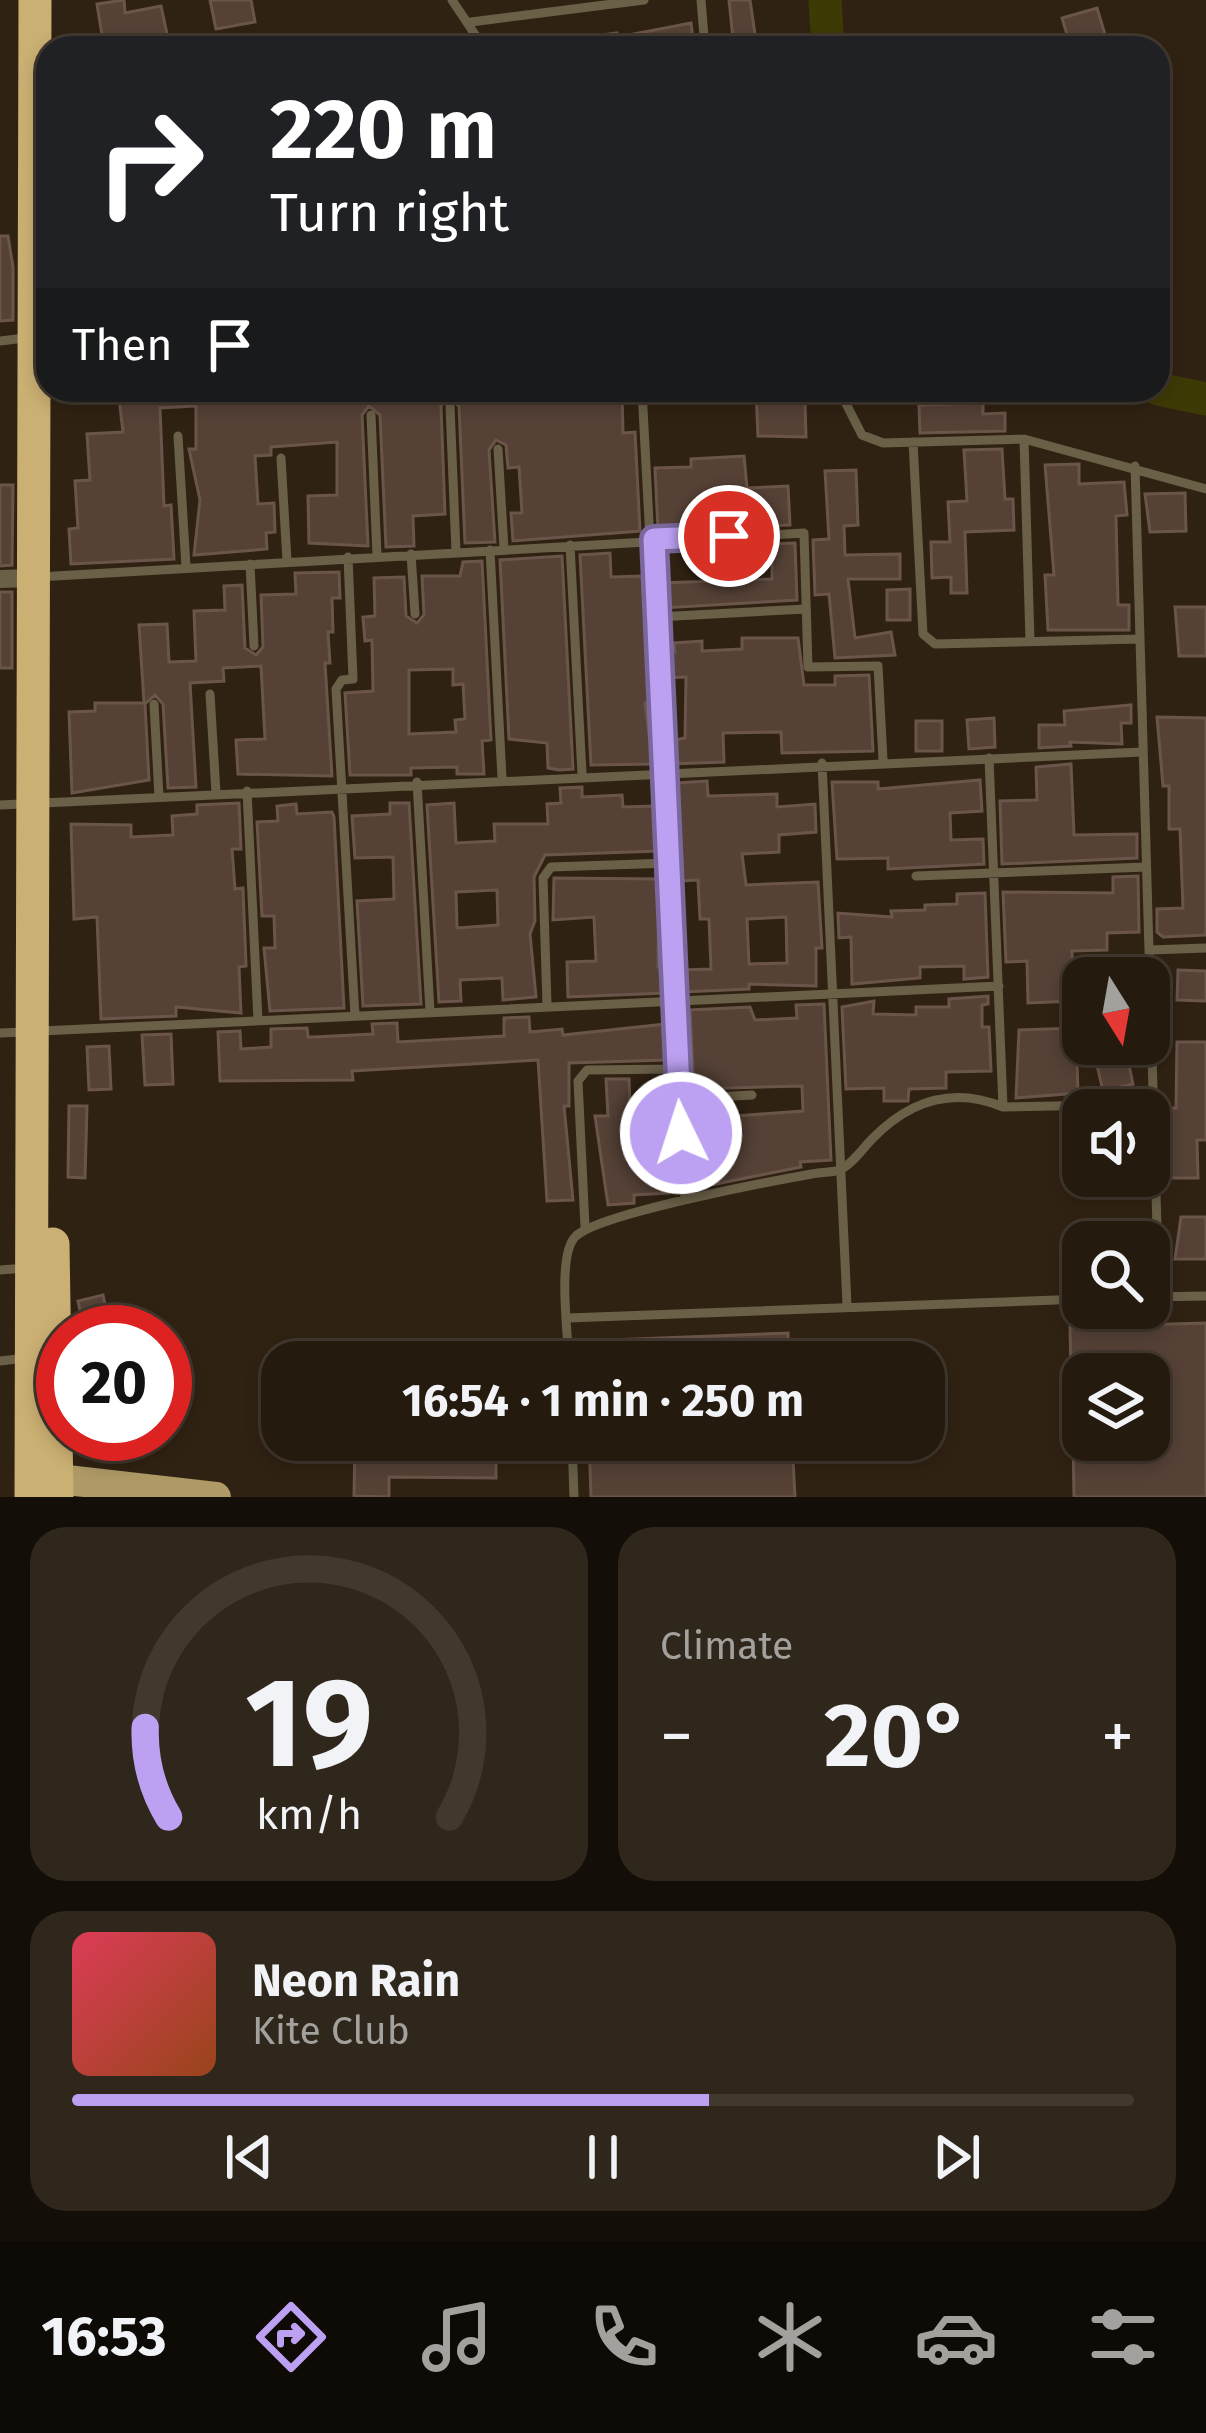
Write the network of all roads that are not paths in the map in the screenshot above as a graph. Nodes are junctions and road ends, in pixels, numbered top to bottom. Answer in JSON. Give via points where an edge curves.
{"nodes":[{"id":1,"x":35,"y":0,"type":"edge"},
{"id":2,"x":50,"y":0,"type":"edge"},
{"id":3,"x":452,"y":0,"type":"edge"},
{"id":4,"x":644,"y":0,"type":"edge"},
{"id":5,"x":701,"y":0,"type":"edge"},
{"id":6,"x":471,"y":22,"type":"junction"},
{"id":7,"x":50,"y":36,"type":"edge"},
{"id":8,"x":478,"y":36,"type":"edge"},
{"id":9,"x":704,"y":36,"type":"edge"},
{"id":10,"x":27,"y":338,"type":"edge"},
{"id":11,"x":50,"y":402,"type":"edge"},
{"id":12,"x":643,"y":402,"type":"edge"},
{"id":13,"x":845,"y":402,"type":"edge"},
{"id":14,"x":450,"y":406,"type":"dead end"},
{"id":15,"x":371,"y":415,"type":"dead end"},
{"id":16,"x":178,"y":436,"type":"dead end"},
{"id":17,"x":1024,"y":439,"type":"junction"},
{"id":18,"x":914,"y":442,"type":"junction"},
{"id":19,"x":498,"y":448,"type":"dead end"},
{"id":20,"x":281,"y":458,"type":"dead end"},
{"id":21,"x":1136,"y":466,"type":"junction"},
{"id":22,"x":1206,"y":489,"type":"edge"},
{"id":23,"x":654,"y":539,"type":"junction"},
{"id":24,"x":570,"y":544,"type":"junction"},
{"id":25,"x":504,"y":549,"type":"junction"},
{"id":26,"x":490,"y":550,"type":"junction"},
{"id":27,"x":456,"y":552,"type":"junction"},
{"id":28,"x":411,"y":554,"type":"junction"},
{"id":29,"x":377,"y":556,"type":"junction"},
{"id":30,"x":348,"y":557,"type":"junction"},
{"id":31,"x":287,"y":561,"type":"junction"},
{"id":32,"x":250,"y":564,"type":"junction"},
{"id":33,"x":186,"y":567,"type":"junction"},
{"id":34,"x":28,"y":578,"type":"edge"},
{"id":35,"x":806,"y":609,"type":"junction"},
{"id":36,"x":415,"y":614,"type":"dead end"},
{"id":37,"x":657,"y":617,"type":"junction"},
{"id":38,"x":1138,"y":639,"type":"junction"},
{"id":39,"x":1030,"y":641,"type":"junction"},
{"id":40,"x":254,"y":646,"type":"dead end"},
{"id":41,"x":210,"y":694,"type":"dead end"},
{"id":42,"x":154,"y":704,"type":"dead end"},
{"id":43,"x":1142,"y":752,"type":"junction"},
{"id":44,"x":988,"y":758,"type":"junction"},
{"id":45,"x":883,"y":760,"type":"junction"},
{"id":46,"x":822,"y":763,"type":"junction"},
{"id":47,"x":666,"y":770,"type":"junction"},
{"id":48,"x":582,"y":774,"type":"junction"},
{"id":49,"x":502,"y":778,"type":"junction"},
{"id":50,"x":417,"y":782,"type":"junction"},
{"id":51,"x":341,"y":786,"type":"junction"},
{"id":52,"x":247,"y":791,"type":"junction"},
{"id":53,"x":215,"y":793,"type":"junction"},
{"id":54,"x":159,"y":796,"type":"junction"},
{"id":55,"x":29,"y":803,"type":"edge"},
{"id":56,"x":670,"y":863,"type":"junction"},
{"id":57,"x":1146,"y":867,"type":"junction"},
{"id":58,"x":994,"y":873,"type":"junction"},
{"id":59,"x":916,"y":876,"type":"dead end"},
{"id":60,"x":1206,"y":948,"type":"edge"},
{"id":61,"x":1150,"y":950,"type":"junction"},
{"id":62,"x":999,"y":986,"type":"junction"},
{"id":63,"x":833,"y":992,"type":"junction"},
{"id":64,"x":675,"y":1001,"type":"junction"},
{"id":65,"x":547,"y":1005,"type":"junction"},
{"id":66,"x":430,"y":1012,"type":"junction"},
{"id":67,"x":355,"y":1016,"type":"junction"},
{"id":68,"x":258,"y":1021,"type":"junction"},
{"id":69,"x":27,"y":1032,"type":"edge"},
{"id":70,"x":677,"y":1069,"type":"junction"},
{"id":71,"x":1154,"y":1089,"type":"edge"},
{"id":72,"x":752,"y":1095,"type":"dead end"},
{"id":73,"x":679,"y":1100,"type":"junction"},
{"id":74,"x":1062,"y":1106,"type":"edge"},
{"id":75,"x":1004,"y":1107,"type":"junction"},
{"id":76,"x":841,"y":1170,"type":"junction"},
{"id":77,"x":685,"y":1199,"type":"junction"},
{"id":78,"x":585,"y":1227,"type":"junction"},
{"id":79,"x":16,"y":1269,"type":"edge"},
{"id":80,"x":1206,"y":1296,"type":"edge"},
{"id":81,"x":1170,"y":1297,"type":"edge"},
{"id":82,"x":1062,"y":1299,"type":"edge"},
{"id":83,"x":847,"y":1304,"type":"junction"},
{"id":84,"x":568,"y":1318,"type":"junction"},
{"id":85,"x":569,"y":1341,"type":"edge"},
{"id":86,"x":15,"y":1359,"type":"edge"},
{"id":87,"x":573,"y":1461,"type":"edge"},
{"id":88,"x":35,"y":1484,"type":"edge"},
{"id":89,"x":216,"y":1497,"type":"edge"},
{"id":90,"x":574,"y":1497,"type":"edge"}],
"edges":[{"from":1,"to":10,"type":"highway"},
{"from":2,"to":7,"type":"highway"},
{"from":3,"to":6,"type":"lane"},
{"from":4,"to":6,"type":"lane"},
{"from":5,"to":9,"type":"lane"},
{"from":6,"to":8,"type":"lane"},
{"from":10,"to":34,"type":"highway"},
{"from":11,"to":34,"type":"highway"},
{"from":12,"to":23,"type":"lane"},
{"from":13,"to":18,"type":"lane","via":[[862,435]]},
{"from":14,"to":27,"type":"lane"},
{"from":15,"to":29,"type":"lane"},
{"from":16,"to":33,"type":"lane"},
{"from":17,"to":18,"type":"lane"},
{"from":17,"to":21,"type":"lane"},
{"from":17,"to":39,"type":"lane"},
{"from":18,"to":39,"type":"lane","via":[[923,634],[935,644]]},
{"from":19,"to":25,"type":"lane"},
{"from":20,"to":31,"type":"lane"},
{"from":21,"to":22,"type":"lane"},
{"from":21,"to":38,"type":"lane"},
{"from":23,"to":24,"type":"lane"},
{"from":23,"to":35,"type":"lane","via":[[803,533]]},
{"from":23,"to":37,"type":"lane"},
{"from":24,"to":25,"type":"lane"},
{"from":24,"to":48,"type":"lane"},
{"from":25,"to":26,"type":"lane"},
{"from":26,"to":27,"type":"lane"},
{"from":26,"to":49,"type":"lane"},
{"from":27,"to":28,"type":"lane"},
{"from":28,"to":29,"type":"lane"},
{"from":28,"to":36,"type":"lane"},
{"from":29,"to":30,"type":"lane"},
{"from":30,"to":31,"type":"lane"},
{"from":30,"to":51,"type":"lane","via":[[353,679],[336,689]]},
{"from":31,"to":32,"type":"lane"},
{"from":32,"to":33,"type":"lane"},
{"from":32,"to":40,"type":"lane"},
{"from":33,"to":34,"type":"lane"},
{"from":34,"to":55,"type":"highway"},
{"from":35,"to":37,"type":"lane"},
{"from":35,"to":45,"type":"lane","via":[[808,667],[878,666]]},
{"from":37,"to":47,"type":"lane"},
{"from":38,"to":39,"type":"lane"},
{"from":38,"to":43,"type":"lane"},
{"from":41,"to":53,"type":"lane"},
{"from":42,"to":54,"type":"lane"},
{"from":43,"to":44,"type":"lane"},
{"from":43,"to":57,"type":"lane"},
{"from":44,"to":45,"type":"lane"},
{"from":44,"to":58,"type":"lane"},
{"from":45,"to":46,"type":"lane"},
{"from":46,"to":47,"type":"lane"},
{"from":46,"to":63,"type":"lane"},
{"from":47,"to":48,"type":"lane"},
{"from":47,"to":56,"type":"lane"},
{"from":48,"to":49,"type":"lane"},
{"from":49,"to":50,"type":"lane"},
{"from":50,"to":51,"type":"lane"},
{"from":50,"to":66,"type":"lane"},
{"from":51,"to":52,"type":"lane"},
{"from":51,"to":67,"type":"lane"},
{"from":52,"to":53,"type":"lane"},
{"from":52,"to":68,"type":"lane"},
{"from":53,"to":54,"type":"lane"},
{"from":54,"to":55,"type":"lane"},
{"from":55,"to":69,"type":"highway"},
{"from":56,"to":64,"type":"lane"},
{"from":56,"to":65,"type":"lane","via":[[551,867],[543,878]]},
{"from":57,"to":58,"type":"lane"},
{"from":57,"to":61,"type":"lane"},
{"from":58,"to":59,"type":"lane"},
{"from":58,"to":62,"type":"lane"},
{"from":60,"to":61,"type":"lane"},
{"from":61,"to":71,"type":"lane"},
{"from":62,"to":63,"type":"lane"},
{"from":62,"to":75,"type":"lane"},
{"from":63,"to":64,"type":"lane"},
{"from":63,"to":76,"type":"lane"},
{"from":64,"to":65,"type":"lane"},
{"from":64,"to":70,"type":"lane"},
{"from":65,"to":66,"type":"lane"},
{"from":66,"to":67,"type":"lane"},
{"from":67,"to":68,"type":"lane"},
{"from":68,"to":69,"type":"lane"},
{"from":69,"to":79,"type":"highway"},
{"from":69,"to":88,"type":"highway"},
{"from":70,"to":73,"type":"lane"},
{"from":70,"to":78,"type":"lane","via":[[587,1070],[578,1081]]},
{"from":72,"to":73,"type":"lane"},
{"from":73,"to":77,"type":"lane"},
{"from":74,"to":75,"type":"lane"},
{"from":75,"to":76,"type":"lane","via":[[948,1097],[918,1103]]},
{"from":76,"to":77,"type":"lane"},
{"from":76,"to":83,"type":"lane"},
{"from":77,"to":78,"type":"lane"},
{"from":78,"to":84,"type":"lane","via":[[567,1254]]},
{"from":79,"to":86,"type":"highway"},
{"from":80,"to":81,"type":"lane"},
{"from":82,"to":83,"type":"lane"},
{"from":83,"to":84,"type":"lane"},
{"from":84,"to":85,"type":"lane"},
{"from":86,"to":88,"type":"highway"},
{"from":87,"to":90,"type":"lane"},
{"from":88,"to":89,"type":"main road"}]}
